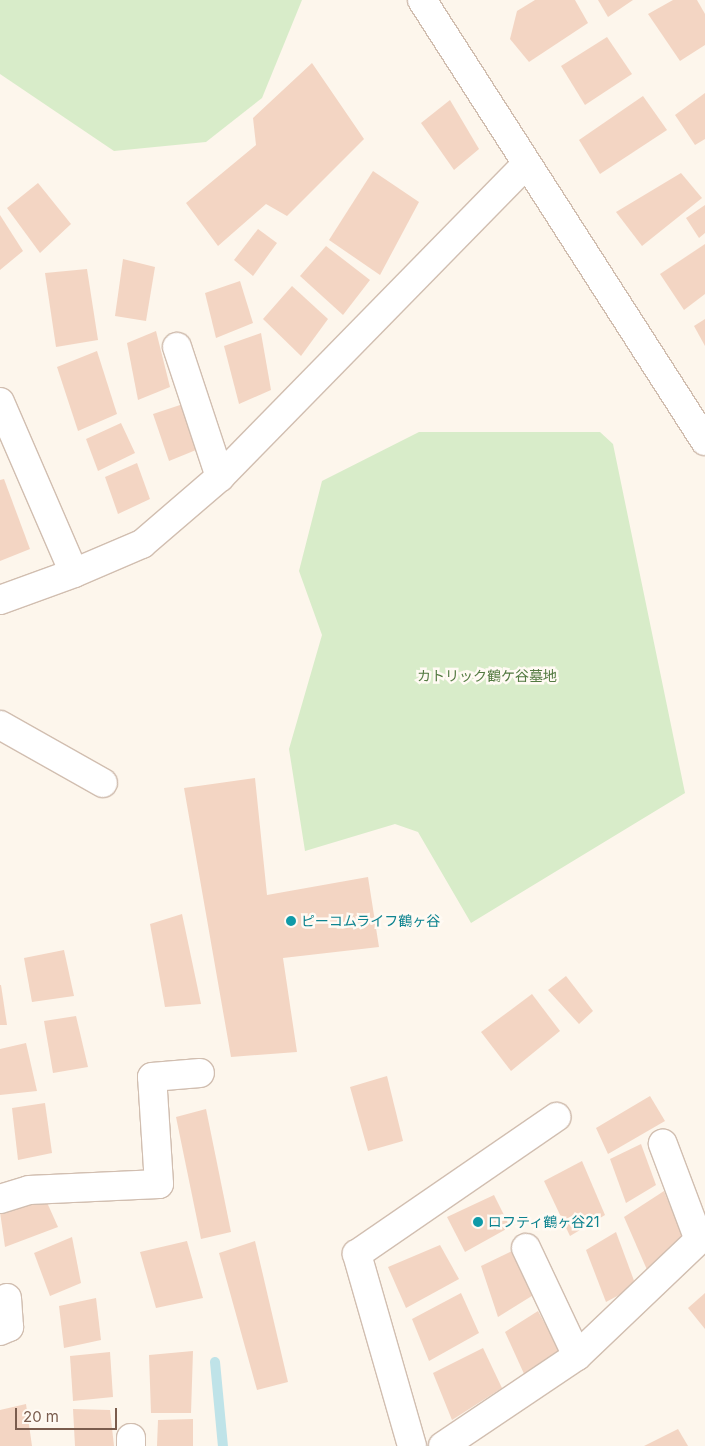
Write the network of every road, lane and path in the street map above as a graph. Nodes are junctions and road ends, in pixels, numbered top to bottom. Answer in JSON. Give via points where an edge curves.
{"nodes":[{"id":1,"x":422,"y":0,"type":"edge"},
{"id":2,"x":527,"y":164,"type":"junction"},
{"id":3,"x":177,"y":346,"type":"dead end"},
{"id":4,"x":0,"y":402,"type":"edge"},
{"id":5,"x":705,"y":441,"type":"edge"},
{"id":6,"x":220,"y":477,"type":"junction"},
{"id":7,"x":74,"y":573,"type":"junction"},
{"id":8,"x":0,"y":600,"type":"edge"},
{"id":9,"x":0,"y":725,"type":"edge"},
{"id":10,"x":103,"y":783,"type":"dead end"},
{"id":11,"x":200,"y":1073,"type":"dead end"},
{"id":12,"x":556,"y":1117,"type":"dead end"},
{"id":13,"x":663,"y":1144,"type":"dead end"},
{"id":14,"x":0,"y":1199,"type":"edge"},
{"id":15,"x":526,"y":1248,"type":"dead end"},
{"id":16,"x":7,"y":1298,"type":"dead end"},
{"id":17,"x":0,"y":1330,"type":"edge"},
{"id":18,"x":577,"y":1356,"type":"junction"},
{"id":19,"x":412,"y":1446,"type":"edge"},
{"id":20,"x":443,"y":1446,"type":"edge"}],
"edges":[{"from":1,"to":2,"type":"street"},
{"from":2,"to":5,"type":"street"},
{"from":2,"to":6,"type":"street"},
{"from":3,"to":6,"type":"street"},
{"from":4,"to":7,"type":"street"},
{"from":6,"to":7,"type":"street","via":[[142,544]]},
{"from":7,"to":8,"type":"street"},
{"from":9,"to":10,"type":"street"},
{"from":11,"to":14,"type":"street","via":[[152,1077],[159,1184],[29,1190]]},
{"from":12,"to":19,"type":"street","via":[[357,1254]]},
{"from":13,"to":18,"type":"street","via":[[699,1240]]},
{"from":15,"to":18,"type":"street"},
{"from":16,"to":17,"type":"street","via":[[9,1327]]},
{"from":18,"to":20,"type":"street"}]}
